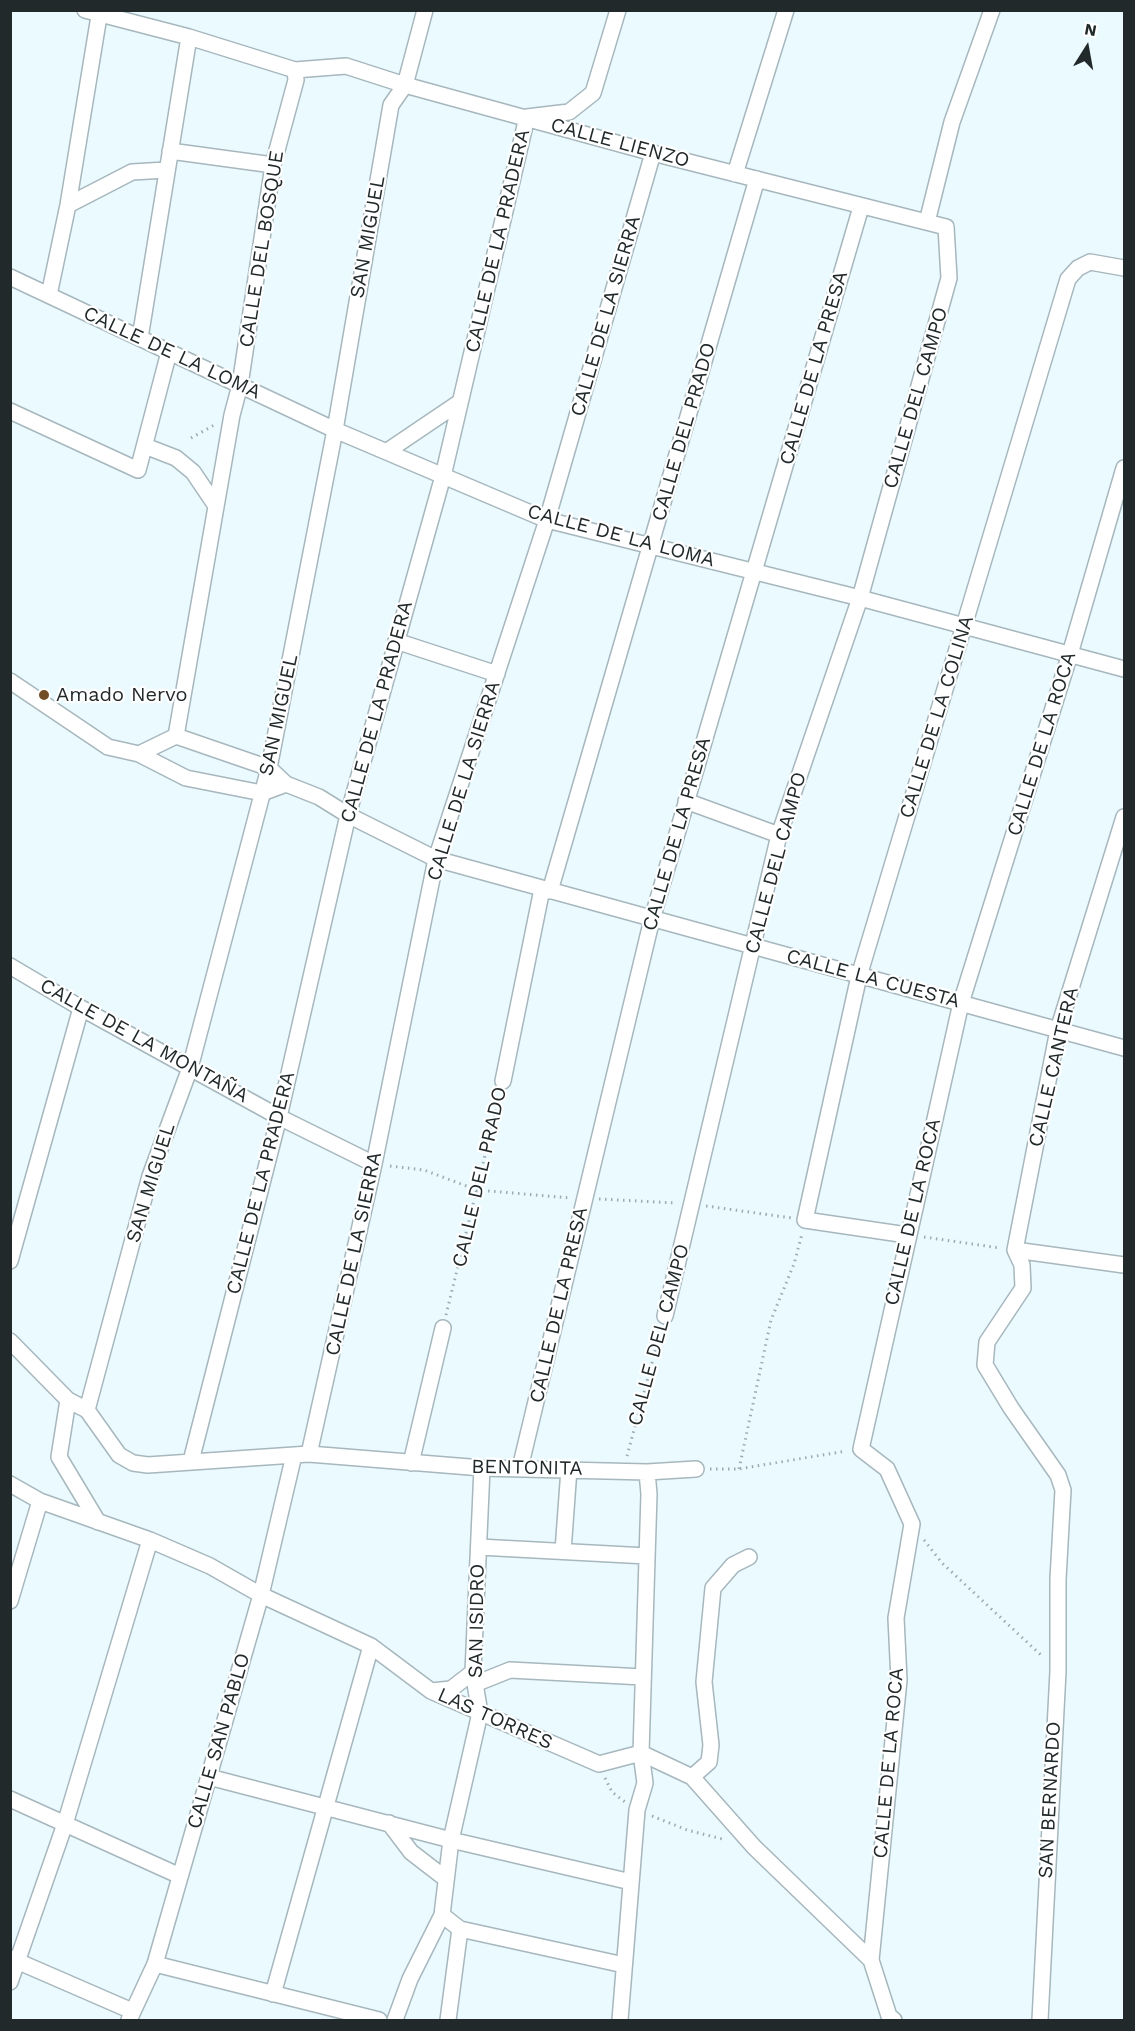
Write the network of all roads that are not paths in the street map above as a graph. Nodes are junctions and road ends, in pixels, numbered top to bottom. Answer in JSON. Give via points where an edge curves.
{"nodes":[{"id":1,"x":425,"y":10,"type":"edge"},
{"id":2,"x":618,"y":10,"type":"edge"},
{"id":3,"x":786,"y":10,"type":"edge"},
{"id":4,"x":992,"y":10,"type":"edge"},
{"id":5,"x":95,"y":11,"type":"edge"},
{"id":6,"x":189,"y":37,"type":"junction"},
{"id":7,"x":295,"y":70,"type":"junction"},
{"id":8,"x":405,"y":85,"type":"junction"},
{"id":9,"x":527,"y":117,"type":"junction"},
{"id":10,"x":170,"y":151,"type":"junction"},
{"id":11,"x":653,"y":153,"type":"junction"},
{"id":12,"x":273,"y":165,"type":"junction"},
{"id":13,"x":166,"y":170,"type":"junction"},
{"id":14,"x":735,"y":174,"type":"junction"},
{"id":15,"x":757,"y":180,"type":"junction"},
{"id":16,"x":68,"y":205,"type":"junction"},
{"id":17,"x":861,"y":207,"type":"junction"},
{"id":18,"x":927,"y":222,"type":"junction"},
{"id":19,"x":946,"y":226,"type":"joint"},
{"id":20,"x":1125,"y":268,"type":"edge"},
{"id":21,"x":10,"y":277,"type":"edge"},
{"id":22,"x":49,"y":296,"type":"junction"},
{"id":23,"x":140,"y":338,"type":"junction"},
{"id":24,"x":169,"y":352,"type":"junction"},
{"id":25,"x":240,"y":385,"type":"junction"},
{"id":26,"x":460,"y":402,"type":"junction"},
{"id":27,"x":10,"y":411,"type":"edge"},
{"id":28,"x":336,"y":430,"type":"junction"},
{"id":29,"x":145,"y":446,"type":"junction"},
{"id":30,"x":386,"y":452,"type":"junction"},
{"id":31,"x":1125,"y":468,"type":"edge"},
{"id":32,"x":443,"y":476,"type":"junction"},
{"id":33,"x":216,"y":506,"type":"junction"},
{"id":34,"x":547,"y":520,"type":"junction"},
{"id":35,"x":651,"y":545,"type":"junction"},
{"id":36,"x":754,"y":571,"type":"junction"},
{"id":37,"x":860,"y":598,"type":"junction"},
{"id":38,"x":965,"y":626,"type":"junction"},
{"id":39,"x":396,"y":641,"type":"junction"},
{"id":40,"x":1070,"y":654,"type":"junction"},
{"id":41,"x":1125,"y":669,"type":"edge"},
{"id":42,"x":497,"y":674,"type":"junction"},
{"id":43,"x":10,"y":681,"type":"edge"},
{"id":44,"x":176,"y":736,"type":"junction"},
{"id":45,"x":139,"y":754,"type":"junction"},
{"id":46,"x":269,"y":768,"type":"junction"},
{"id":47,"x":286,"y":784,"type":"junction"},
{"id":48,"x":262,"y":793,"type":"junction"},
{"id":49,"x":686,"y":801,"type":"junction"},
{"id":50,"x":348,"y":816,"type":"junction"},
{"id":51,"x":1125,"y":817,"type":"edge"},
{"id":52,"x":779,"y":835,"type":"junction"},
{"id":53,"x":436,"y":859,"type":"junction"},
{"id":54,"x":546,"y":890,"type":"junction"},
{"id":55,"x":652,"y":919,"type":"junction"},
{"id":56,"x":752,"y":947,"type":"junction"},
{"id":57,"x":10,"y":966,"type":"edge"},
{"id":58,"x":859,"y":976,"type":"junction"},
{"id":59,"x":961,"y":1003,"type":"junction"},
{"id":60,"x":81,"y":1008,"type":"junction"},
{"id":61,"x":1058,"y":1030,"type":"junction"},
{"id":62,"x":1125,"y":1048,"type":"edge"},
{"id":63,"x":190,"y":1068,"type":"junction"},
{"id":64,"x":503,"y":1081,"type":"road end"},
{"id":65,"x":279,"y":1117,"type":"junction"},
{"id":66,"x":374,"y":1164,"type":"junction"},
{"id":67,"x":907,"y":1235,"type":"junction"},
{"id":68,"x":1015,"y":1250,"type":"junction"},
{"id":69,"x":10,"y":1261,"type":"edge"},
{"id":70,"x":1125,"y":1265,"type":"edge"},
{"id":71,"x":665,"y":1316,"type":"road end"},
{"id":72,"x":443,"y":1328,"type":"road end"},
{"id":73,"x":10,"y":1341,"type":"edge"},
{"id":74,"x":68,"y":1400,"type":"junction"},
{"id":75,"x":87,"y":1410,"type":"junction"},
{"id":76,"x":302,"y":1455,"type":"junction"},
{"id":77,"x":191,"y":1461,"type":"junction"},
{"id":78,"x":411,"y":1463,"type":"junction"},
{"id":79,"x":482,"y":1468,"type":"junction"},
{"id":80,"x":520,"y":1468,"type":"junction"},
{"id":81,"x":569,"y":1469,"type":"junction"},
{"id":82,"x":696,"y":1469,"type":"road end"},
{"id":83,"x":647,"y":1472,"type":"junction"},
{"id":84,"x":10,"y":1484,"type":"edge"},
{"id":85,"x":40,"y":1501,"type":"junction"},
{"id":86,"x":98,"y":1522,"type":"junction"},
{"id":87,"x":150,"y":1540,"type":"junction"},
{"id":88,"x":478,"y":1547,"type":"junction"},
{"id":89,"x":563,"y":1551,"type":"junction"},
{"id":90,"x":647,"y":1556,"type":"junction"},
{"id":91,"x":749,"y":1557,"type":"dead end"},
{"id":92,"x":261,"y":1595,"type":"junction"},
{"id":93,"x":10,"y":1601,"type":"edge"},
{"id":94,"x":371,"y":1646,"type":"junction"},
{"id":95,"x":643,"y":1677,"type":"junction"},
{"id":96,"x":474,"y":1678,"type":"junction"},
{"id":97,"x":431,"y":1691,"type":"junction"},
{"id":98,"x":480,"y":1713,"type":"junction"},
{"id":99,"x":641,"y":1753,"type":"junction"},
{"id":100,"x":209,"y":1777,"type":"junction"},
{"id":101,"x":692,"y":1777,"type":"junction"},
{"id":102,"x":10,"y":1799,"type":"edge"},
{"id":103,"x":327,"y":1809,"type":"junction"},
{"id":104,"x":389,"y":1823,"type":"junction"},
{"id":105,"x":66,"y":1824,"type":"junction"},
{"id":106,"x":451,"y":1840,"type":"junction"},
{"id":107,"x":180,"y":1876,"type":"junction"},
{"id":108,"x":446,"y":1879,"type":"junction"},
{"id":109,"x":631,"y":1882,"type":"junction"},
{"id":110,"x":442,"y":1915,"type":"junction"},
{"id":111,"x":460,"y":1929,"type":"junction"},
{"id":112,"x":14,"y":1959,"type":"edge"},
{"id":113,"x":871,"y":1960,"type":"junction"},
{"id":114,"x":155,"y":1964,"type":"junction"},
{"id":115,"x":624,"y":1965,"type":"junction"},
{"id":116,"x":10,"y":1982,"type":"edge"},
{"id":117,"x":273,"y":1994,"type":"junction"},
{"id":118,"x":131,"y":2016,"type":"edge"},
{"id":119,"x":890,"y":2019,"type":"edge"},
{"id":120,"x":379,"y":2020,"type":"edge"},
{"id":121,"x":395,"y":2020,"type":"edge"},
{"id":122,"x":448,"y":2020,"type":"edge"},
{"id":123,"x":620,"y":2020,"type":"edge"},
{"id":124,"x":1040,"y":2020,"type":"edge"}],
"edges":[{"from":1,"to":8,"type":"street","name":"SAN MIGUEL"},
{"from":2,"to":9,"type":"street","name":"CALLE DE LA PRADERA","via":[[593,93],[569,112]]},
{"from":3,"to":14,"type":"street"},
{"from":4,"to":18,"type":"street","via":[[952,122]]},
{"from":5,"to":6,"type":"street"},
{"from":5,"to":16,"type":"street"},
{"from":6,"to":7,"type":"street"},
{"from":6,"to":10,"type":"street"},
{"from":7,"to":8,"type":"street","name":"CALLE LIENZO","via":[[346,66]]},
{"from":7,"to":12,"type":"street","name":"CALLE DEL BOSQUE","via":[[296,80]]},
{"from":8,"to":9,"type":"street","name":"CALLE LIENZO"},
{"from":8,"to":28,"type":"street","name":"SAN MIGUEL","via":[[391,105]]},
{"from":9,"to":11,"type":"street","name":"CALLE LIENZO"},
{"from":9,"to":26,"type":"street","name":"CALLE DE LA PRADERA"},
{"from":10,"to":12,"type":"street"},
{"from":10,"to":13,"type":"street"},
{"from":11,"to":14,"type":"street","name":"CALLE LIENZO"},
{"from":11,"to":34,"type":"street","name":"CALLE DE LA SIERRA"},
{"from":12,"to":25,"type":"street","name":"CALLE DEL BOSQUE"},
{"from":13,"to":16,"type":"street","via":[[132,172]]},
{"from":13,"to":23,"type":"street"},
{"from":14,"to":15,"type":"street","name":"CALLE LIENZO"},
{"from":15,"to":17,"type":"street","name":"CALLE LIENZO"},
{"from":15,"to":35,"type":"street","name":"CALLE DEL PRADO"},
{"from":16,"to":22,"type":"street"},
{"from":17,"to":18,"type":"street","name":"CALLE LIENZO"},
{"from":17,"to":36,"type":"street","name":"CALLE DE LA PRESA"},
{"from":18,"to":19,"type":"street","name":"CALLE LIENZO"},
{"from":19,"to":37,"type":"street","name":"CALLE DEL CAMPO","via":[[949,278]]},
{"from":20,"to":38,"type":"street","name":"CALLE DE LA COLINA","via":[[1090,262],[1068,279]]},
{"from":21,"to":22,"type":"street","name":"CALLE DE LA LOMA"},
{"from":22,"to":23,"type":"street","name":"CALLE DE LA LOMA"},
{"from":23,"to":24,"type":"street","name":"CALLE DE LA LOMA"},
{"from":24,"to":25,"type":"street","name":"CALLE DE LA LOMA"},
{"from":24,"to":29,"type":"street"},
{"from":25,"to":28,"type":"street","name":"CALLE DE LA LOMA"},
{"from":25,"to":33,"type":"street","name":"CALLE DEL BOSQUE"},
{"from":26,"to":30,"type":"street"},
{"from":26,"to":32,"type":"street","name":"CALLE DE LA PRADERA"},
{"from":27,"to":29,"type":"street","via":[[138,470]]},
{"from":28,"to":30,"type":"street","name":"CALLE DE LA LOMA"},
{"from":28,"to":46,"type":"street","name":"SAN MIGUEL"},
{"from":29,"to":33,"type":"street","via":[[176,458],[193,472]]},
{"from":30,"to":32,"type":"street","name":"CALLE DE LA LOMA"},
{"from":31,"to":40,"type":"street","name":"CALLE DE LA ROCA"},
{"from":32,"to":34,"type":"street","name":"CALLE DE LA LOMA"},
{"from":32,"to":39,"type":"street","name":"CALLE DE LA PRADERA"},
{"from":33,"to":44,"type":"street","name":"CALLE DEL BOSQUE"},
{"from":34,"to":35,"type":"street","name":"CALLE DE LA LOMA"},
{"from":34,"to":42,"type":"street","name":"CALLE DE LA SIERRA"},
{"from":35,"to":36,"type":"street","name":"CALLE DE LA LOMA"},
{"from":35,"to":54,"type":"street","name":"CALLE DEL PRADO"},
{"from":36,"to":37,"type":"street","name":"CALLE DE LA LOMA"},
{"from":36,"to":49,"type":"street","name":"CALLE DE LA PRESA"},
{"from":37,"to":38,"type":"street","name":"CALLE DE LA LOMA"},
{"from":37,"to":52,"type":"street","name":"CALLE DEL CAMPO"},
{"from":38,"to":40,"type":"street","name":"CALLE DE LA LOMA"},
{"from":38,"to":58,"type":"street","name":"CALLE DE LA COLINA"},
{"from":39,"to":42,"type":"street"},
{"from":39,"to":50,"type":"street","name":"CALLE DE LA PRADERA"},
{"from":40,"to":41,"type":"street","name":"CALLE DE LA LOMA"},
{"from":40,"to":59,"type":"street","name":"CALLE DE LA ROCA"},
{"from":42,"to":53,"type":"street","name":"CALLE DE LA SIERRA"},
{"from":43,"to":45,"type":"street","via":[[108,747]]},
{"from":44,"to":45,"type":"street"},
{"from":44,"to":46,"type":"street","name":"CALLE LA CUESTA"},
{"from":45,"to":48,"type":"street","via":[[186,778]]},
{"from":46,"to":47,"type":"street","name":"CALLE LA CUESTA"},
{"from":46,"to":48,"type":"street","name":"SAN MIGUEL"},
{"from":47,"to":48,"type":"street"},
{"from":47,"to":50,"type":"street","name":"CALLE LA CUESTA","via":[[319,797]]},
{"from":48,"to":63,"type":"street","name":"SAN MIGUEL"},
{"from":49,"to":52,"type":"street"},
{"from":49,"to":55,"type":"street","name":"CALLE DE LA PRESA"},
{"from":50,"to":53,"type":"street","name":"CALLE LA CUESTA"},
{"from":50,"to":65,"type":"street","name":"CALLE DE LA PRADERA"},
{"from":51,"to":61,"type":"street","name":"CALLE CANTERA"},
{"from":52,"to":56,"type":"street","name":"CALLE DEL CAMPO"},
{"from":53,"to":54,"type":"street","name":"CALLE LA CUESTA"},
{"from":53,"to":66,"type":"street","name":"CALLE DE LA SIERRA"},
{"from":54,"to":55,"type":"street","name":"CALLE LA CUESTA"},
{"from":54,"to":64,"type":"street","name":"CALLE DEL PRADO"},
{"from":55,"to":56,"type":"street","name":"CALLE LA CUESTA"},
{"from":55,"to":80,"type":"street","name":"CALLE DE LA PRESA"},
{"from":56,"to":58,"type":"street","name":"CALLE LA CUESTA"},
{"from":56,"to":71,"type":"street","name":"CALLE DEL CAMPO"},
{"from":57,"to":60,"type":"street","name":"CALLE DE LA MONTAÑA"},
{"from":58,"to":59,"type":"street","name":"CALLE LA CUESTA"},
{"from":58,"to":67,"type":"street","name":"CALLE DE LA COLINA","via":[[805,1220]]},
{"from":59,"to":61,"type":"street","name":"CALLE LA CUESTA"},
{"from":59,"to":67,"type":"street","name":"CALLE DE LA ROCA"},
{"from":60,"to":63,"type":"street","name":"CALLE DE LA MONTAÑA"},
{"from":60,"to":69,"type":"street"},
{"from":61,"to":62,"type":"street","name":"CALLE LA CUESTA"},
{"from":61,"to":68,"type":"street","name":"CALLE CANTERA"},
{"from":63,"to":65,"type":"street","name":"CALLE DE LA MONTAÑA"},
{"from":63,"to":75,"type":"street","name":"SAN MIGUEL","via":[[150,1176]]},
{"from":65,"to":66,"type":"street","name":"CALLE DE LA MONTAÑA"},
{"from":65,"to":77,"type":"street","name":"CALLE DE LA PRADERA"},
{"from":66,"to":76,"type":"street","name":"CALLE DE LA SIERRA"},
{"from":67,"to":113,"type":"street","name":"CALLE DE LA ROCA","via":[[861,1449],[887,1469],[912,1524],[896,1618],[899,1680]]},
{"from":68,"to":70,"type":"street"},
{"from":68,"to":124,"type":"street","name":"SAN BERNARDO","via":[[1022,1265],[1023,1288],[987,1342],[985,1365],[1058,1475],[1063,1490]]},
{"from":72,"to":78,"type":"street"},
{"from":73,"to":74,"type":"street"},
{"from":74,"to":75,"type":"street"},
{"from":74,"to":86,"type":"street","via":[[59,1457]]},
{"from":75,"to":77,"type":"street","name":"BENTONITA","via":[[119,1455],[133,1463]]},
{"from":76,"to":77,"type":"street","name":"BENTONITA"},
{"from":76,"to":78,"type":"street","name":"BENTONITA"},
{"from":76,"to":92,"type":"street","name":"CALLE SAN PABLO"},
{"from":78,"to":79,"type":"street","name":"BENTONITA"},
{"from":79,"to":80,"type":"street","name":"BENTONITA"},
{"from":79,"to":88,"type":"street","name":"SAN ISIDRO"},
{"from":80,"to":81,"type":"street","name":"BENTONITA"},
{"from":81,"to":83,"type":"street","name":"BENTONITA"},
{"from":81,"to":89,"type":"street"},
{"from":82,"to":83,"type":"street","name":"BENTONITA"},
{"from":83,"to":90,"type":"street"},
{"from":84,"to":85,"type":"street","name":"LAS TORRES"},
{"from":85,"to":86,"type":"street","name":"LAS TORRES"},
{"from":85,"to":93,"type":"street"},
{"from":86,"to":87,"type":"street","name":"LAS TORRES"},
{"from":87,"to":92,"type":"street","name":"LAS TORRES","via":[[210,1566]]},
{"from":87,"to":105,"type":"street"},
{"from":88,"to":89,"type":"street"},
{"from":88,"to":96,"type":"street","name":"SAN ISIDRO"},
{"from":89,"to":90,"type":"street"},
{"from":90,"to":95,"type":"street"},
{"from":91,"to":101,"type":"street","via":[[733,1565],[713,1588],[704,1682],[710,1754],[709,1762]]},
{"from":92,"to":94,"type":"street","name":"LAS TORRES"},
{"from":92,"to":100,"type":"street","name":"CALLE SAN PABLO"},
{"from":94,"to":97,"type":"street","name":"LAS TORRES"},
{"from":94,"to":103,"type":"street"},
{"from":95,"to":96,"type":"street","via":[[510,1670]]},
{"from":95,"to":99,"type":"street"},
{"from":96,"to":97,"type":"street","via":[[451,1689]]},
{"from":96,"to":98,"type":"street","name":"SAN ISIDRO"},
{"from":97,"to":98,"type":"street","name":"LAS TORRES"},
{"from":98,"to":99,"type":"street","name":"LAS TORRES","via":[[599,1764]]},
{"from":98,"to":106,"type":"street","name":"SAN ISIDRO"},
{"from":99,"to":101,"type":"street"},
{"from":99,"to":109,"type":"street","via":[[645,1783],[637,1810]]},
{"from":100,"to":103,"type":"street"},
{"from":100,"to":107,"type":"street","name":"CALLE SAN PABLO"},
{"from":101,"to":113,"type":"street","via":[[754,1847]]},
{"from":102,"to":105,"type":"street"},
{"from":103,"to":104,"type":"street"},
{"from":103,"to":117,"type":"street"},
{"from":104,"to":106,"type":"street"},
{"from":104,"to":108,"type":"street","via":[[411,1852]]},
{"from":105,"to":107,"type":"street"},
{"from":105,"to":112,"type":"street"},
{"from":106,"to":108,"type":"street","name":"SAN ISIDRO"},
{"from":106,"to":109,"type":"street"},
{"from":107,"to":114,"type":"street","name":"CALLE SAN PABLO"},
{"from":108,"to":110,"type":"street","name":"SAN ISIDRO"},
{"from":109,"to":115,"type":"street"},
{"from":110,"to":111,"type":"street"},
{"from":110,"to":121,"type":"street","name":"SAN ISIDRO","via":[[410,1979]]},
{"from":111,"to":115,"type":"street"},
{"from":111,"to":122,"type":"street"},
{"from":112,"to":116,"type":"street"},
{"from":112,"to":118,"type":"street"},
{"from":113,"to":119,"type":"street"},
{"from":114,"to":117,"type":"street"},
{"from":114,"to":118,"type":"street","name":"CALLE SAN PABLO"},
{"from":115,"to":123,"type":"street"},
{"from":117,"to":120,"type":"street"}]}
